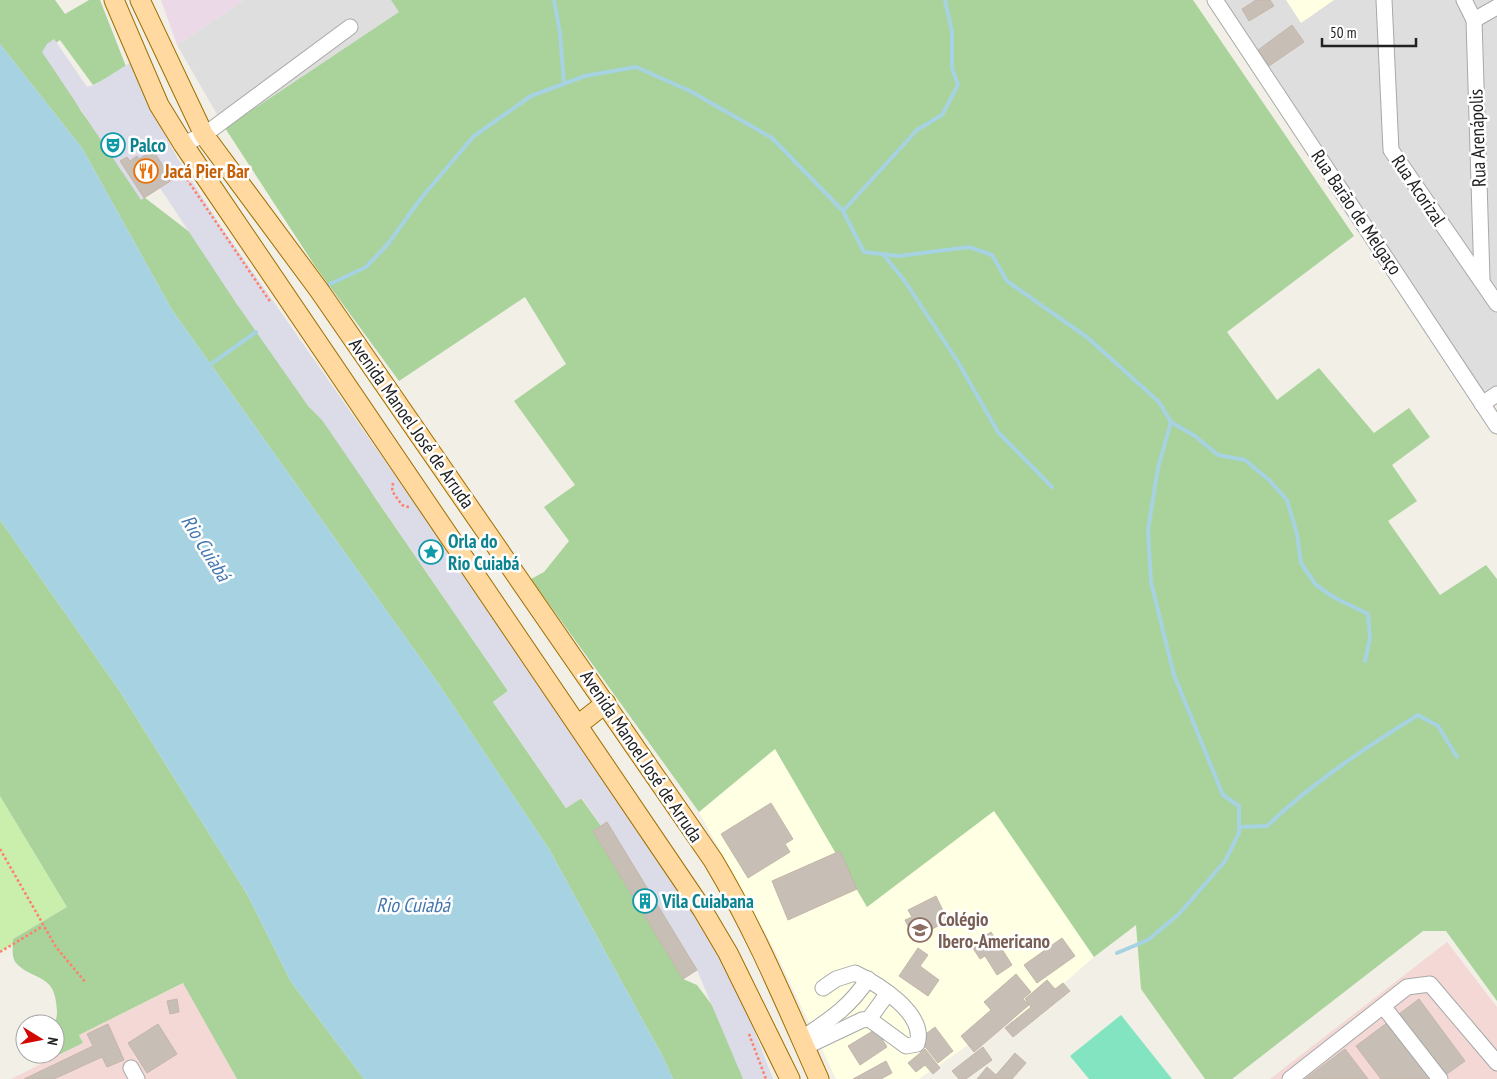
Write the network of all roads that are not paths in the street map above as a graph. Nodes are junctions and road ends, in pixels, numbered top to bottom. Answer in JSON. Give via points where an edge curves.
{"nodes":[{"id":1,"x":114,"y":0,"type":"edge"},
{"id":2,"x":140,"y":0,"type":"edge"},
{"id":3,"x":1215,"y":0,"type":"edge"},
{"id":4,"x":1384,"y":0,"type":"edge"},
{"id":5,"x":1464,"y":0,"type":"edge"},
{"id":6,"x":1497,"y":7,"type":"edge"},
{"id":7,"x":1474,"y":20,"type":"junction"},
{"id":8,"x":350,"y":27,"type":"dead end"},
{"id":9,"x":204,"y":135,"type":"junction"},
{"id":10,"x":183,"y":144,"type":"junction"},
{"id":11,"x":1482,"y":279,"type":"junction"},
{"id":12,"x":1497,"y":304,"type":"edge"},
{"id":13,"x":1497,"y":394,"type":"edge"},
{"id":14,"x":1482,"y":404,"type":"junction"},
{"id":15,"x":1496,"y":423,"type":"edge"},
{"id":16,"x":606,"y":703,"type":"junction"},
{"id":17,"x":578,"y":725,"type":"junction"},
{"id":18,"x":868,"y":980,"type":"junction"},
{"id":19,"x":824,"y":988,"type":"dead end"},
{"id":20,"x":888,"y":993,"type":"junction"},
{"id":21,"x":1383,"y":1006,"type":"junction"},
{"id":22,"x":869,"y":1019,"type":"junction"},
{"id":23,"x":803,"y":1043,"type":"junction"},
{"id":24,"x":1497,"y":1063,"type":"edge"},
{"id":25,"x":790,"y":1079,"type":"edge"},
{"id":26,"x":819,"y":1079,"type":"edge"},
{"id":27,"x":1290,"y":1079,"type":"edge"},
{"id":28,"x":1440,"y":1079,"type":"edge"}],
"edges":[{"from":1,"to":10,"type":"main road","name":"Avenida Manoel José de Arruda","via":[[159,105]]},
{"from":2,"to":9,"type":"main road","name":"Avenida Manoel José de Arruda"},
{"from":3,"to":14,"type":"street","name":"Rua Barão de Melgaço"},
{"from":4,"to":11,"type":"street","name":"Rua Acorizal","via":[[1391,150]]},
{"from":5,"to":7,"type":"street","name":"Rua Arenápolis"},
{"from":6,"to":7,"type":"street"},
{"from":7,"to":11,"type":"street","name":"Rua Arenápolis"},
{"from":8,"to":9,"type":"street"},
{"from":9,"to":10,"type":"street"},
{"from":9,"to":16,"type":"main road","name":"Avenida Manoel José de Arruda","via":[[319,290]]},
{"from":10,"to":17,"type":"main road","name":"Avenida Manoel José de Arruda"},
{"from":11,"to":12,"type":"street","name":"Rua Acorizal"},
{"from":13,"to":14,"type":"street"},
{"from":14,"to":15,"type":"street","name":"Rua Barão de Melgaço"},
{"from":16,"to":17,"type":"main road"},
{"from":16,"to":23,"type":"main road","name":"Avenida Manoel José de Arruda","via":[[730,888]]},
{"from":17,"to":25,"type":"main road","name":"Avenida Manoel José de Arruda","via":[[706,916],[728,953]]},
{"from":18,"to":19,"type":"street","via":[[854,973],[836,979]]},
{"from":18,"to":20,"type":"street"},
{"from":18,"to":23,"type":"street","via":[[856,998]]},
{"from":20,"to":22,"type":"street"},
{"from":20,"to":22,"type":"street","via":[[916,1022],[920,1034],[917,1044],[906,1046]]},
{"from":21,"to":24,"type":"street","via":[[1407,987],[1430,984]]},
{"from":21,"to":27,"type":"street"},
{"from":21,"to":28,"type":"street"},
{"from":22,"to":23,"type":"street"},
{"from":23,"to":26,"type":"main road","name":"Avenida Manoel José de Arruda"}]}
